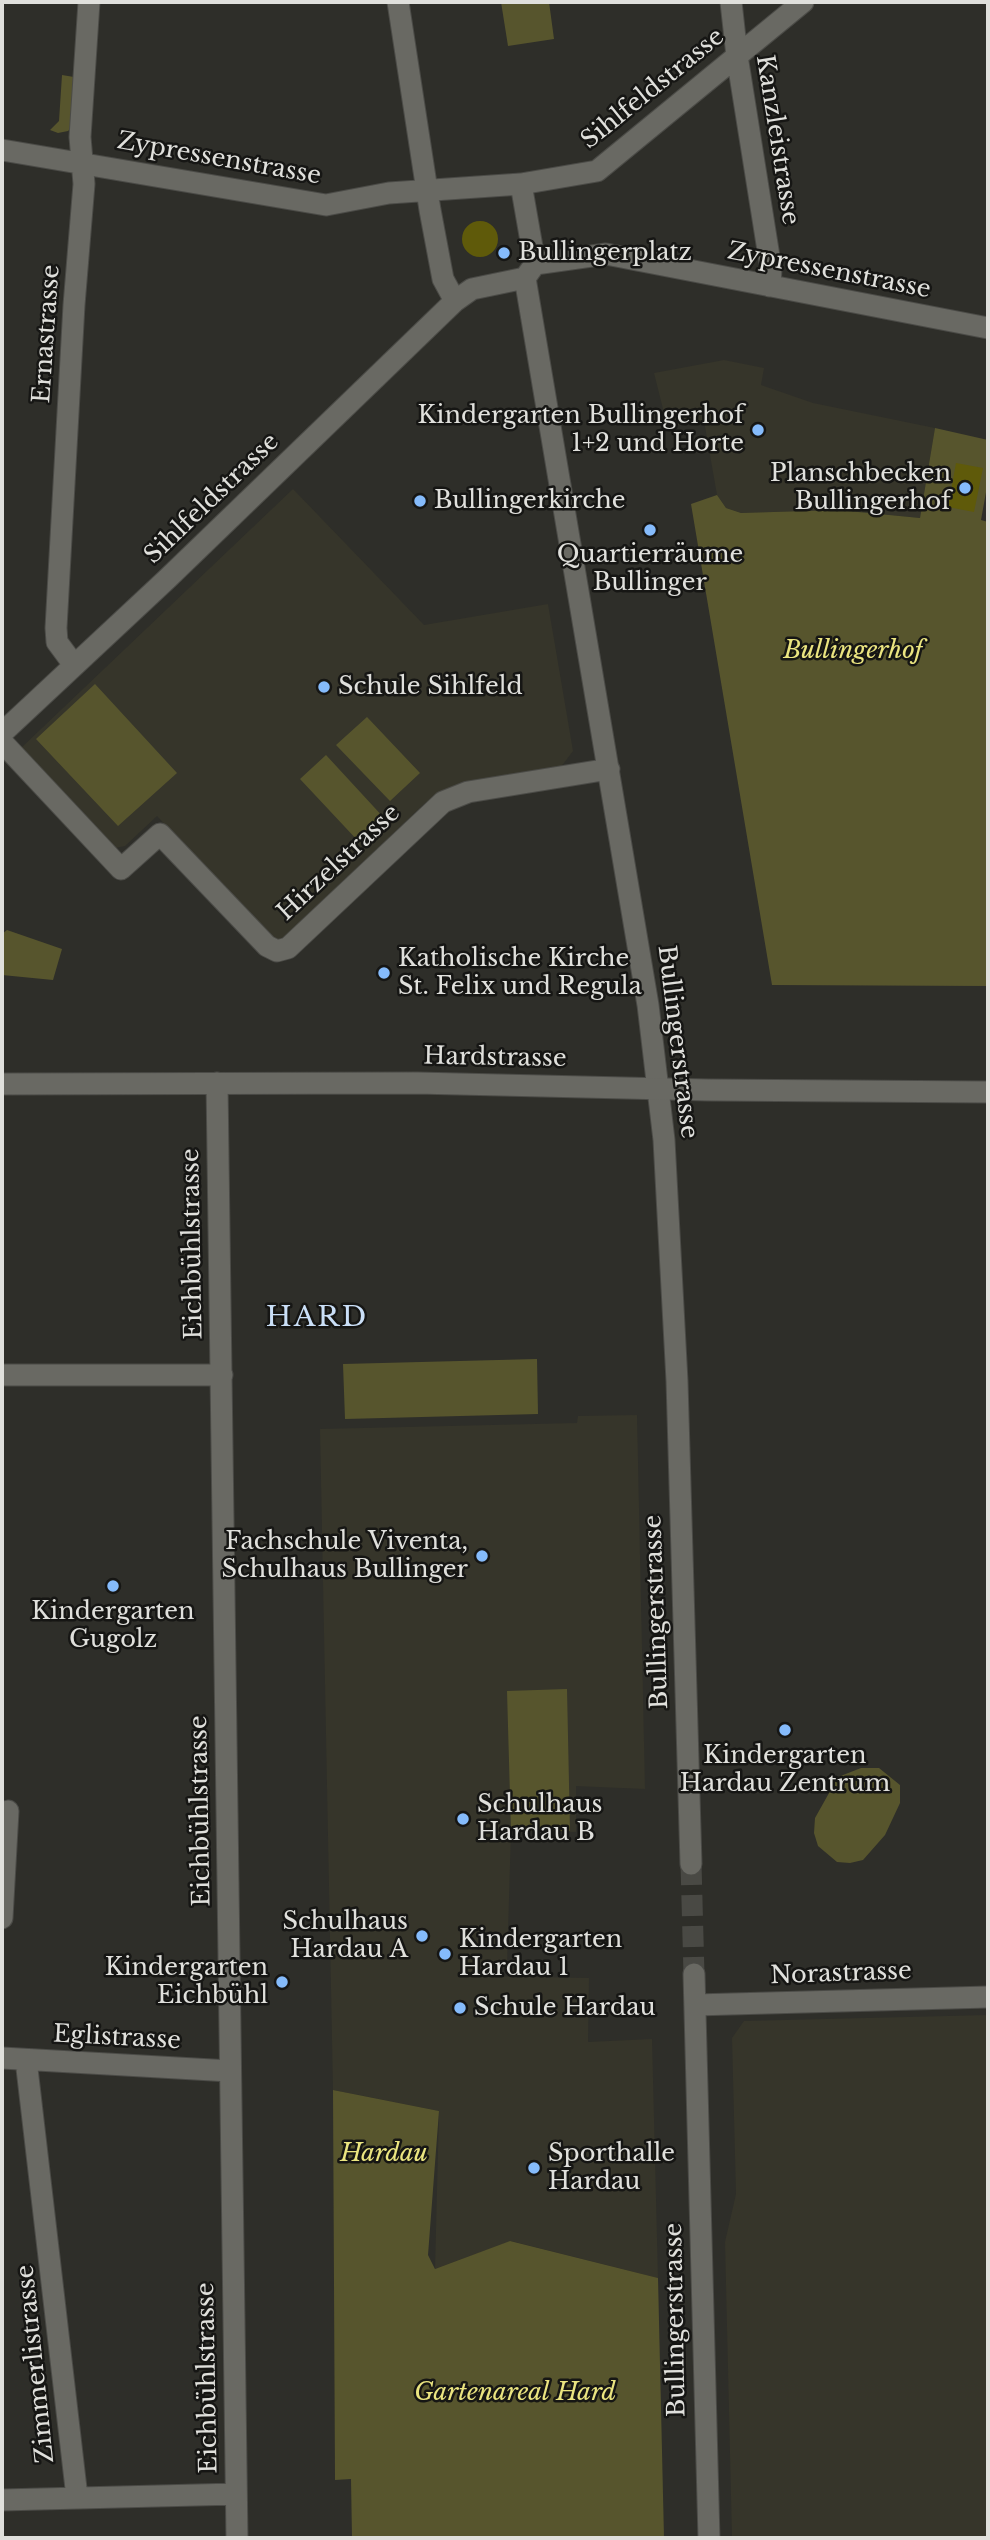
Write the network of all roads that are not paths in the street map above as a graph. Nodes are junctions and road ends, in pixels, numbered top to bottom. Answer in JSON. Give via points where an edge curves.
{"nodes":[{"id":1,"x":89,"y":2,"type":"edge"},
{"id":2,"x":398,"y":2,"type":"edge"},
{"id":3,"x":731,"y":2,"type":"edge"},
{"id":4,"x":803,"y":2,"type":"edge"},
{"id":5,"x":737,"y":56,"type":"junction"},
{"id":6,"x":2,"y":150,"type":"edge"},
{"id":7,"x":82,"y":162,"type":"junction"},
{"id":8,"x":521,"y":184,"type":"junction"},
{"id":9,"x":427,"y":190,"type":"junction"},
{"id":10,"x":530,"y":271,"type":"junction"},
{"id":11,"x":770,"y":286,"type":"junction"},
{"id":12,"x":455,"y":301,"type":"junction"},
{"id":13,"x":988,"y":328,"type":"edge"},
{"id":14,"x":74,"y":665,"type":"junction"},
{"id":15,"x":2,"y":733,"type":"edge"},
{"id":16,"x":2,"y":743,"type":"edge"},
{"id":17,"x":609,"y":769,"type":"junction"},
{"id":18,"x":217,"y":1083,"type":"junction"},
{"id":19,"x":2,"y":1084,"type":"edge"},
{"id":20,"x":657,"y":1087,"type":"junction"},
{"id":21,"x":988,"y":1092,"type":"edge"},
{"id":22,"x":2,"y":1375,"type":"edge"},
{"id":23,"x":222,"y":1375,"type":"junction"},
{"id":24,"x":8,"y":1811,"type":"dead end"},
{"id":25,"x":691,"y":1864,"type":"tunnel mouth"},
{"id":26,"x":2,"y":1918,"type":"edge"},
{"id":27,"x":694,"y":1974,"type":"tunnel mouth"},
{"id":28,"x":988,"y":1997,"type":"edge"},
{"id":29,"x":695,"y":2005,"type":"junction"},
{"id":30,"x":2,"y":2057,"type":"edge"},
{"id":31,"x":26,"y":2060,"type":"junction"},
{"id":32,"x":230,"y":2071,"type":"junction"},
{"id":33,"x":236,"y":2494,"type":"junction"},
{"id":34,"x":77,"y":2497,"type":"junction"},
{"id":35,"x":2,"y":2500,"type":"edge"},
{"id":36,"x":237,"y":2538,"type":"edge"},
{"id":37,"x":709,"y":2538,"type":"edge"}],
"edges":[{"from":1,"to":7,"type":"street","name":"Ernastrasse"},
{"from":2,"to":9,"type":"street"},
{"from":3,"to":5,"type":"street","name":"Kanzleistrasse"},
{"from":4,"to":5,"type":"street","name":"Sihlfeldstrasse"},
{"from":5,"to":8,"type":"street","name":"Sihlfeldstrasse","via":[[597,172]]},
{"from":5,"to":11,"type":"street","name":"Kanzleistrasse"},
{"from":6,"to":7,"type":"street","name":"Zypressenstrasse"},
{"from":7,"to":9,"type":"street","name":"Zypressenstrasse","via":[[326,205]]},
{"from":7,"to":14,"type":"street","name":"Ernastrasse","via":[[56,628],[57,642]]},
{"from":8,"to":9,"type":"street"},
{"from":8,"to":10,"type":"street"},
{"from":9,"to":12,"type":"street","via":[[443,279]]},
{"from":10,"to":11,"type":"street","name":"Zypressenstrasse","via":[[606,254]]},
{"from":10,"to":12,"type":"street","via":[[472,289]]},
{"from":10,"to":17,"type":"street","name":"Bullingerstrasse"},
{"from":11,"to":13,"type":"street","name":"Zypressenstrasse"},
{"from":12,"to":14,"type":"street","name":"Sihlfeldstrasse"},
{"from":14,"to":15,"type":"street","name":"Sihlfeldstrasse"},
{"from":16,"to":17,"type":"street","name":"Hirzelstrasse","via":[[121,869],[160,834],[267,946],[277,950],[288,948],[432,811],[454,796]]},
{"from":17,"to":20,"type":"street","name":"Bullingerstrasse"},
{"from":18,"to":19,"type":"street","name":"Hardstrasse"},
{"from":18,"to":20,"type":"street","name":"Hardstrasse"},
{"from":18,"to":23,"type":"street","name":"Eichbühlstrasse"},
{"from":20,"to":21,"type":"street","name":"Hardstrasse"},
{"from":20,"to":25,"type":"street","name":"Bullingerstrasse","via":[[673,1324]]},
{"from":22,"to":23,"type":"street"},
{"from":23,"to":32,"type":"street","name":"Eichbühlstrasse"},
{"from":24,"to":26,"type":"street"},
{"from":27,"to":29,"type":"street","name":"Bullingerstrasse"},
{"from":28,"to":29,"type":"street","name":"Norastrasse"},
{"from":29,"to":37,"type":"street","name":"Bullingerstrasse"},
{"from":30,"to":31,"type":"street","name":"Eglistrasse"},
{"from":31,"to":32,"type":"street","name":"Eglistrasse"},
{"from":31,"to":34,"type":"street","name":"Zimmerlistrasse"},
{"from":32,"to":33,"type":"street","name":"Eichbühlstrasse"},
{"from":33,"to":34,"type":"street"},
{"from":33,"to":36,"type":"street","name":"Eichbühlstrasse"},
{"from":34,"to":35,"type":"street"}]}
